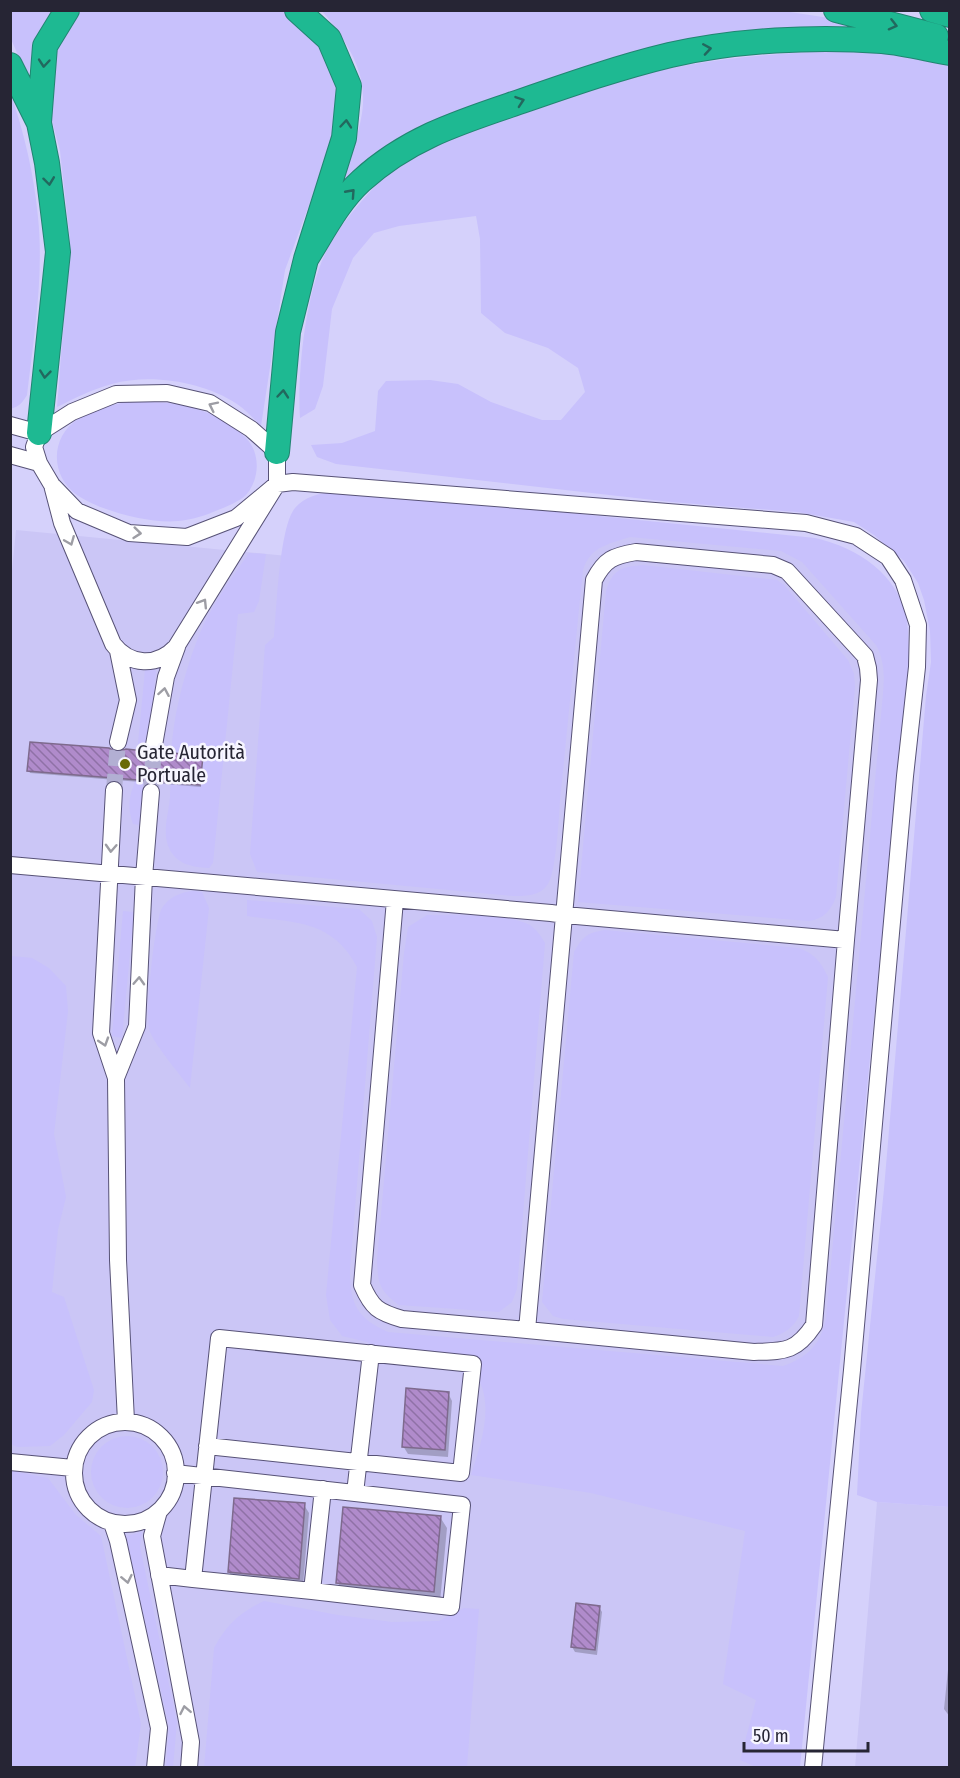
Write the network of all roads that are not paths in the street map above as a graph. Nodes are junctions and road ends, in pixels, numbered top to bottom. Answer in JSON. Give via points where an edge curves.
{"nodes":[{"id":1,"x":67,"y":10,"type":"edge"},
{"id":2,"x":297,"y":10,"type":"edge"},
{"id":3,"x":836,"y":10,"type":"edge"},
{"id":4,"x":932,"y":10,"type":"edge"},
{"id":5,"x":950,"y":15,"type":"edge"},
{"id":6,"x":950,"y":39,"type":"edge"},
{"id":7,"x":950,"y":53,"type":"edge"},
{"id":8,"x":10,"y":65,"type":"edge"},
{"id":9,"x":39,"y":123,"type":"junction"},
{"id":10,"x":306,"y":259,"type":"junction"},
{"id":11,"x":10,"y":425,"type":"edge"},
{"id":12,"x":39,"y":433,"type":"junction"},
{"id":13,"x":277,"y":452,"type":"junction"},
{"id":14,"x":10,"y":455,"type":"edge"},
{"id":15,"x":39,"y":463,"type":"junction"},
{"id":16,"x":277,"y":484,"type":"junction"},
{"id":17,"x":52,"y":485,"type":"junction"},
{"id":18,"x":179,"y":640,"type":"junction"},
{"id":19,"x":118,"y":651,"type":"junction"},
{"id":20,"x":118,"y":742,"type":"tunnel mouth"},
{"id":21,"x":154,"y":745,"type":"tunnel mouth"},
{"id":22,"x":114,"y":790,"type":"tunnel mouth"},
{"id":23,"x":151,"y":792,"type":"tunnel mouth"},
{"id":24,"x":10,"y":865,"type":"edge"},
{"id":25,"x":110,"y":874,"type":"junction"},
{"id":26,"x":144,"y":877,"type":"junction"},
{"id":27,"x":395,"y":900,"type":"junction"},
{"id":28,"x":565,"y":915,"type":"junction"},
{"id":29,"x":846,"y":940,"type":"junction"},
{"id":30,"x":116,"y":1078,"type":"junction"},
{"id":31,"x":527,"y":1330,"type":"junction"},
{"id":32,"x":371,"y":1353,"type":"junction"},
{"id":33,"x":126,"y":1421,"type":"junction"},
{"id":34,"x":207,"y":1446,"type":"junction"},
{"id":35,"x":10,"y":1462,"type":"edge"},
{"id":36,"x":358,"y":1462,"type":"junction"},
{"id":37,"x":73,"y":1468,"type":"junction"},
{"id":38,"x":176,"y":1473,"type":"junction"},
{"id":39,"x":204,"y":1476,"type":"junction"},
{"id":40,"x":323,"y":1489,"type":"junction"},
{"id":41,"x":355,"y":1493,"type":"junction"},
{"id":42,"x":159,"y":1511,"type":"junction"},
{"id":43,"x":112,"y":1523,"type":"junction"},
{"id":44,"x":159,"y":1575,"type":"junction"},
{"id":45,"x":193,"y":1579,"type":"junction"},
{"id":46,"x":312,"y":1591,"type":"junction"},
{"id":47,"x":155,"y":1767,"type":"edge"},
{"id":48,"x":189,"y":1767,"type":"edge"},
{"id":49,"x":813,"y":1767,"type":"edge"}],
"edges":[{"from":1,"to":9,"type":"highway","one_way":true,"via":[[45,46]]},
{"from":10,"to":2,"type":"highway","one_way":true,"via":[[344,138],[349,86],[329,39]]},
{"from":3,"to":6,"type":"highway","one_way":true},
{"from":4,"to":5,"type":"highway"},
{"from":10,"to":7,"type":"highway","one_way":true,"via":[[341,204],[361,181],[421,138],[611,70],[672,55],[806,39],[884,41]]},
{"from":8,"to":9,"type":"highway"},
{"from":9,"to":12,"type":"highway","one_way":true,"via":[[58,252]]},
{"from":13,"to":10,"type":"highway","one_way":true,"via":[[288,332]]},
{"from":11,"to":12,"type":"street"},
{"from":13,"to":12,"type":"street","one_way":true,"via":[[251,429],[210,403],[167,393],[116,394],[72,412]]},
{"from":12,"to":15,"type":"street","via":[[34,447]]},
{"from":13,"to":16,"type":"street"},
{"from":14,"to":15,"type":"street"},
{"from":15,"to":17,"type":"street"},
{"from":17,"to":16,"type":"street","one_way":true,"via":[[77,511],[129,533],[188,537],[236,518]]},
{"from":18,"to":16,"type":"street","one_way":true},
{"from":16,"to":49,"type":"street","via":[[293,482],[806,523],[856,536],[888,557],[903,580],[918,625],[917,667]]},
{"from":17,"to":19,"type":"street","one_way":true,"via":[[63,523]]},
{"from":18,"to":19,"type":"street","via":[[170,653],[152,662],[130,659]]},
{"from":21,"to":18,"type":"street","one_way":true,"via":[[166,677]]},
{"from":19,"to":20,"type":"street","via":[[128,700]]},
{"from":22,"to":25,"type":"street","one_way":true},
{"from":23,"to":26,"type":"street"},
{"from":24,"to":25,"type":"street"},
{"from":25,"to":26,"type":"street"},
{"from":25,"to":30,"type":"street","one_way":true,"via":[[101,1033]]},
{"from":26,"to":27,"type":"street"},
{"from":30,"to":26,"type":"street","one_way":true,"via":[[136,1026]]},
{"from":27,"to":28,"type":"street"},
{"from":27,"to":31,"type":"street","via":[[362,1285],[369,1302],[382,1313],[402,1319]]},
{"from":28,"to":29,"type":"street"},
{"from":28,"to":29,"type":"street","via":[[594,580],[607,561],[636,552],[773,565],[787,571],[865,656],[869,680]]},
{"from":28,"to":31,"type":"street"},
{"from":29,"to":31,"type":"street","via":[[818,1286],[814,1325],[806,1337],[796,1347],[754,1352]]},
{"from":30,"to":33,"type":"street","via":[[118,1260]]},
{"from":32,"to":34,"type":"street","via":[[219,1338]]},
{"from":32,"to":36,"type":"street"},
{"from":32,"to":36,"type":"street","via":[[473,1364],[461,1473]]},
{"from":33,"to":37,"type":"street","via":[[95,1431],[84,1441]]},
{"from":33,"to":38,"type":"street","via":[[143,1424],[158,1433],[169,1447]]},
{"from":34,"to":36,"type":"street"},
{"from":34,"to":39,"type":"street"},
{"from":35,"to":37,"type":"street"},
{"from":36,"to":41,"type":"street"},
{"from":37,"to":43,"type":"street","via":[[78,1496],[98,1517]]},
{"from":38,"to":39,"type":"street"},
{"from":38,"to":42,"type":"street","via":[[170,1497]]},
{"from":39,"to":40,"type":"street"},
{"from":39,"to":45,"type":"street"},
{"from":40,"to":41,"type":"street"},
{"from":40,"to":46,"type":"street"},
{"from":41,"to":46,"type":"street","via":[[462,1505],[451,1607]]},
{"from":42,"to":43,"type":"street","via":[[145,1520]]},
{"from":42,"to":44,"type":"street","via":[[152,1536]]},
{"from":43,"to":47,"type":"street","one_way":true,"via":[[159,1728]]},
{"from":44,"to":45,"type":"street"},
{"from":48,"to":44,"type":"street","one_way":true,"via":[[191,1742]]},
{"from":45,"to":46,"type":"street"}]}
